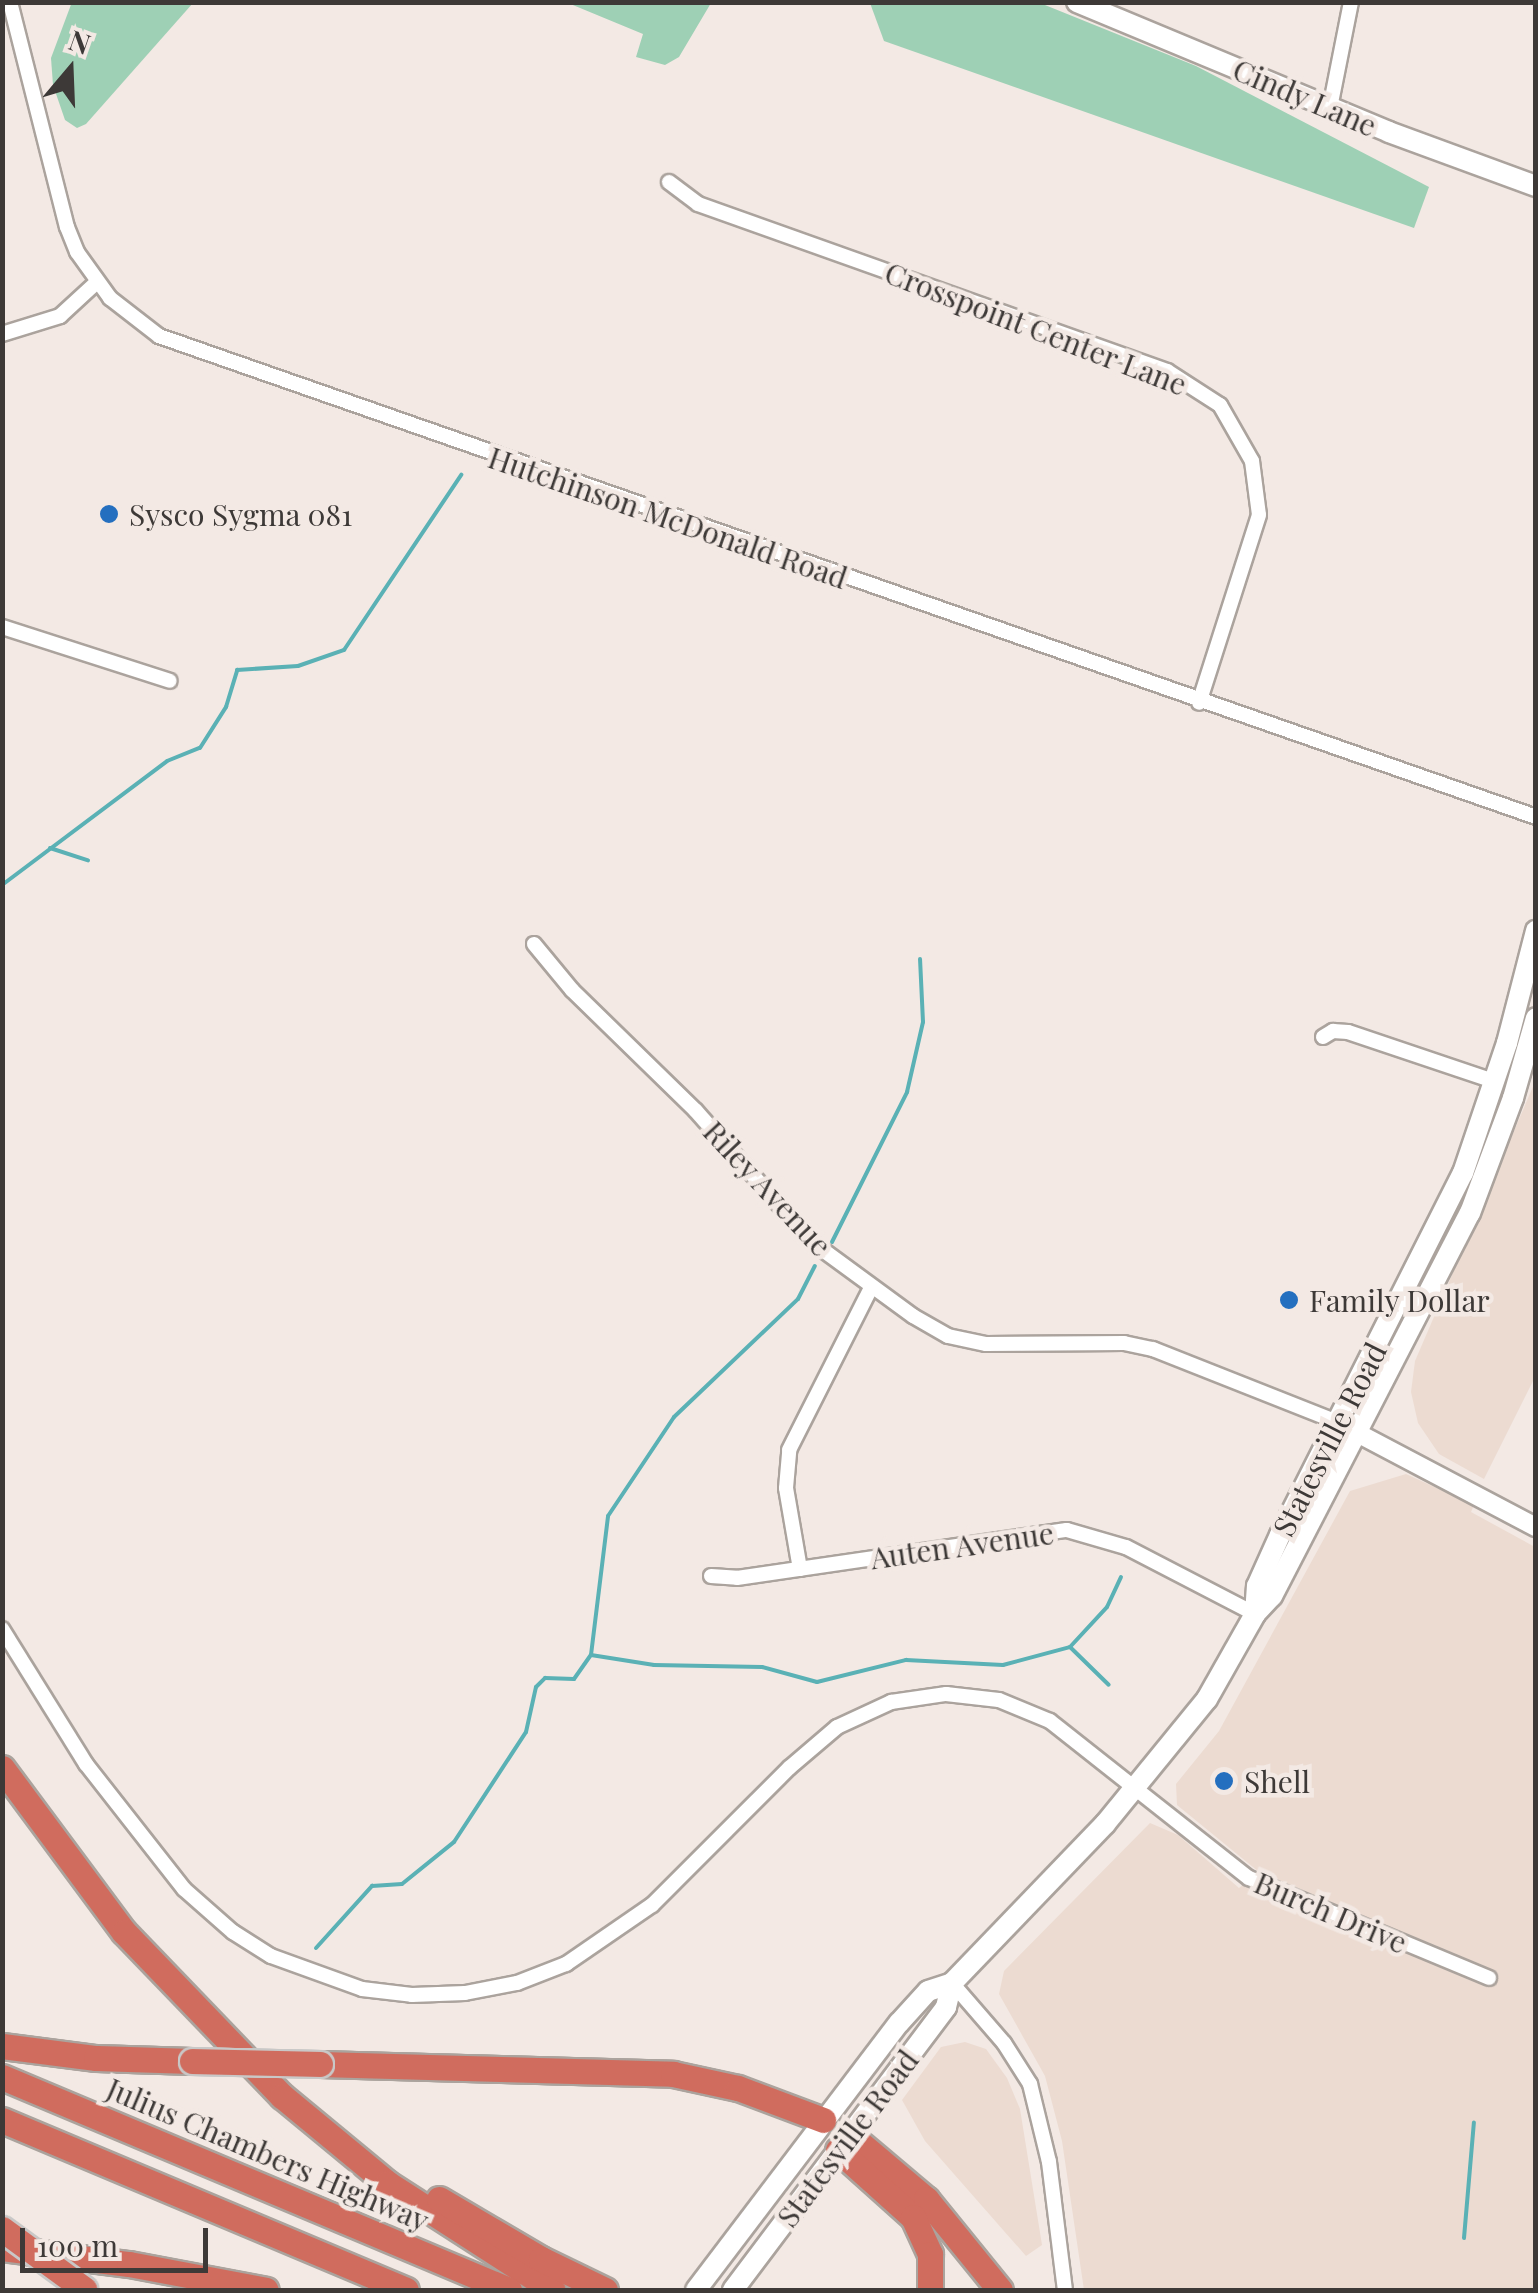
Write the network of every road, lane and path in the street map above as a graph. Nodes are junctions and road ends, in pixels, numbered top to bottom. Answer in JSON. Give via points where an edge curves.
{"nodes":[{"id":1,"x":10,"y":2,"type":"edge"},
{"id":2,"x":1077,"y":2,"type":"edge"},
{"id":3,"x":1351,"y":2,"type":"edge"},
{"id":4,"x":1101,"y":7,"type":"edge"},
{"id":5,"x":1330,"y":108,"type":"junction"},
{"id":6,"x":669,"y":182,"type":"dead end"},
{"id":7,"x":1536,"y":186,"type":"edge"},
{"id":8,"x":96,"y":282,"type":"junction"},
{"id":9,"x":2,"y":334,"type":"edge"},
{"id":10,"x":2,"y":627,"type":"edge"},
{"id":11,"x":170,"y":681,"type":"dead end"},
{"id":12,"x":1199,"y":703,"type":"junction"},
{"id":13,"x":1536,"y":817,"type":"edge"},
{"id":14,"x":1536,"y":931,"type":"edge"},
{"id":15,"x":534,"y":944,"type":"dead end"},
{"id":16,"x":1536,"y":1018,"type":"edge"},
{"id":17,"x":1323,"y":1037,"type":"dead end"},
{"id":18,"x":1494,"y":1081,"type":"junction"},
{"id":19,"x":872,"y":1288,"type":"junction"},
{"id":20,"x":1337,"y":1422,"type":"junction"},
{"id":21,"x":1358,"y":1432,"type":"junction"},
{"id":22,"x":1536,"y":1527,"type":"edge"},
{"id":23,"x":800,"y":1569,"type":"junction"},
{"id":24,"x":710,"y":1576,"type":"dead end"},
{"id":25,"x":1255,"y":1614,"type":"junction"},
{"id":26,"x":2,"y":1629,"type":"edge"},
{"id":27,"x":2,"y":1768,"type":"edge"},
{"id":28,"x":1136,"y":1789,"type":"junction"},
{"id":29,"x":1489,"y":1978,"type":"dead end"},
{"id":30,"x":952,"y":1983,"type":"junction"},
{"id":31,"x":218,"y":2032,"type":"junction"},
{"id":32,"x":2,"y":2046,"type":"edge"},
{"id":33,"x":2,"y":2077,"type":"edge"},
{"id":34,"x":2,"y":2120,"type":"edge"},
{"id":35,"x":824,"y":2120,"type":"junction"},
{"id":36,"x":844,"y":2142,"type":"junction"},
{"id":37,"x":2,"y":2230,"type":"edge"},
{"id":38,"x":2,"y":2245,"type":"edge"},
{"id":39,"x":698,"y":2288,"type":"edge"},
{"id":40,"x":84,"y":2290,"type":"edge"},
{"id":41,"x":266,"y":2290,"type":"edge"},
{"id":42,"x":406,"y":2290,"type":"edge"},
{"id":43,"x":509,"y":2290,"type":"edge"},
{"id":44,"x":553,"y":2290,"type":"edge"},
{"id":45,"x":605,"y":2290,"type":"edge"},
{"id":46,"x":733,"y":2290,"type":"edge"},
{"id":47,"x":930,"y":2290,"type":"edge"},
{"id":48,"x":1000,"y":2290,"type":"edge"},
{"id":49,"x":1065,"y":2290,"type":"edge"}],
"edges":[{"from":1,"to":8,"type":"street","name":"Hutchinson McDonald Road","via":[[66,227]]},
{"from":2,"to":4,"type":"main road","name":"Cindy Lane"},
{"from":3,"to":5,"type":"street"},
{"from":4,"to":5,"type":"main road","name":"Cindy Lane"},
{"from":5,"to":7,"type":"main road","name":"Cindy Lane"},
{"from":6,"to":12,"type":"street","name":"Crosspoint Center Lane","via":[[698,204],[1167,371],[1220,405],[1252,461],[1259,515]]},
{"from":8,"to":9,"type":"street","via":[[60,316]]},
{"from":8,"to":12,"type":"street","name":"Hutchinson McDonald Road","via":[[140,324],[182,346]]},
{"from":10,"to":11,"type":"street"},
{"from":12,"to":13,"type":"street","name":"Hutchinson McDonald Road"},
{"from":14,"to":18,"type":"main road","name":"Statesville Road"},
{"from":15,"to":19,"type":"street","name":"Riley Avenue","via":[[812,1242]]},
{"from":16,"to":21,"type":"main road","name":"Statesville Road","via":[[1470,1213]]},
{"from":17,"to":18,"type":"street","via":[[1348,1032]]},
{"from":18,"to":20,"type":"main road","name":"Statesville Road","via":[[1446,1213]]},
{"from":19,"to":20,"type":"street","name":"Riley Avenue","via":[[967,1342],[1152,1349]]},
{"from":19,"to":23,"type":"street","via":[[790,1450],[786,1488]]},
{"from":20,"to":21,"type":"street"},
{"from":20,"to":25,"type":"main road","name":"Statesville Road","via":[[1257,1586]]},
{"from":21,"to":22,"type":"street"},
{"from":21,"to":25,"type":"main road","name":"Statesville Road","via":[[1272,1596]]},
{"from":23,"to":24,"type":"street","name":"Auten Avenue"},
{"from":23,"to":25,"type":"street","name":"Auten Avenue","via":[[1067,1530],[1126,1547]]},
{"from":25,"to":28,"type":"main road","name":"Statesville Road","via":[[1208,1699]]},
{"from":26,"to":28,"type":"street","name":"Burch Drive","via":[[86,1764],[199,1904],[290,1966],[386,1993],[492,1989],[588,1952],[652,1905],[822,1738],[854,1717],[909,1698],[964,1694],[1033,1713],[1067,1731]]},
{"from":27,"to":31,"type":"highway","via":[[105,1908]]},
{"from":28,"to":29,"type":"street","name":"Burch Drive","via":[[1262,1885]]},
{"from":28,"to":30,"type":"main road","name":"Statesville Road"},
{"from":30,"to":35,"type":"main road","name":"Statesville Road","via":[[928,1991]]},
{"from":30,"to":36,"type":"main road","name":"Statesville Road","via":[[946,2007]]},
{"from":30,"to":49,"type":"street","via":[[1030,2084],[1049,2162]]},
{"from":31,"to":44,"type":"highway","via":[[386,2183]]},
{"from":31,"to":45,"type":"highway","via":[[424,2189]]},
{"from":32,"to":35,"type":"highway","bridge":true,"via":[[83,2057],[672,2074],[738,2088]]},
{"from":33,"to":43,"type":"highway","name":"Julius Chambers Highway"},
{"from":34,"to":42,"type":"highway"},
{"from":35,"to":36,"type":"main road"},
{"from":35,"to":39,"type":"main road","name":"Statesville Road"},
{"from":36,"to":46,"type":"main road","name":"Statesville Road"},
{"from":36,"to":47,"type":"highway","via":[[913,2217],[930,2254]]},
{"from":36,"to":48,"type":"highway","via":[[926,2198]]},
{"from":37,"to":40,"type":"highway","bridge":true},
{"from":38,"to":41,"type":"highway"}]}
